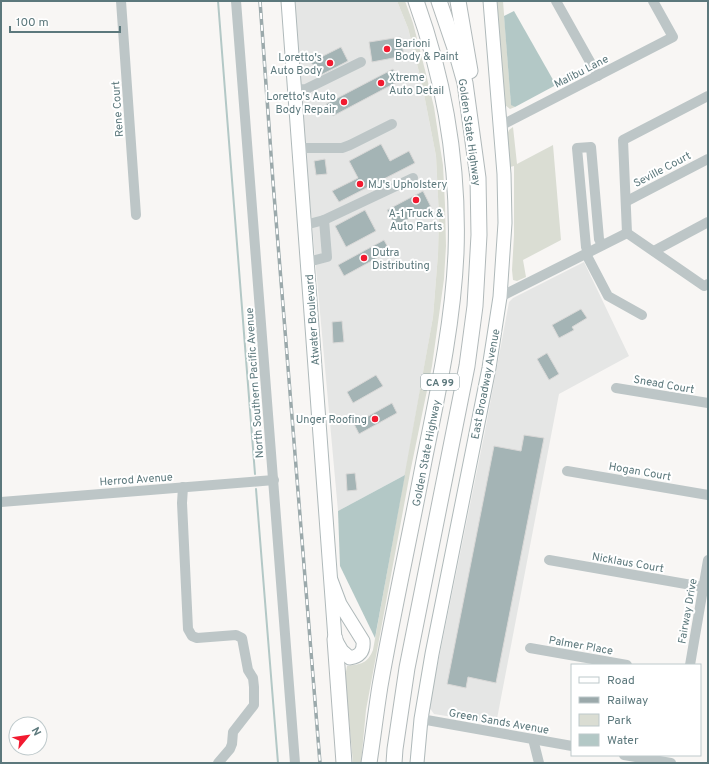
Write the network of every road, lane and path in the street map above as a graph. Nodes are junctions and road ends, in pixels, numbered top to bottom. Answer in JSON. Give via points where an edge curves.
{"nodes":[{"id":1,"x":121,"y":1,"type":"edge"},
{"id":2,"x":236,"y":1,"type":"edge"},
{"id":3,"x":288,"y":1,"type":"edge"},
{"id":4,"x":416,"y":1,"type":"edge"},
{"id":5,"x":439,"y":1,"type":"edge"},
{"id":6,"x":458,"y":1,"type":"edge"},
{"id":7,"x":490,"y":1,"type":"edge"},
{"id":8,"x":556,"y":1,"type":"edge"},
{"id":9,"x":653,"y":1,"type":"edge"},
{"id":10,"x":361,"y":62,"type":"dead end"},
{"id":11,"x":598,"y":76,"type":"junction"},
{"id":12,"x":294,"y":90,"type":"junction"},
{"id":13,"x":708,"y":96,"type":"edge"},
{"id":14,"x":392,"y":124,"type":"dead end"},
{"id":15,"x":500,"y":126,"type":"junction"},
{"id":16,"x":299,"y":148,"type":"junction"},
{"id":17,"x":708,"y":159,"type":"edge"},
{"id":18,"x":413,"y":178,"type":"dead end"},
{"id":19,"x":478,"y":178,"type":"junction"},
{"id":20,"x":627,"y":201,"type":"junction"},
{"id":21,"x":136,"y":214,"type":"dead end"},
{"id":22,"x":324,"y":220,"type":"junction"},
{"id":23,"x":708,"y":222,"type":"edge"},
{"id":24,"x":305,"y":225,"type":"junction"},
{"id":25,"x":627,"y":233,"type":"junction"},
{"id":26,"x":602,"y":246,"type":"junction"},
{"id":27,"x":654,"y":250,"type":"junction"},
{"id":28,"x":587,"y":253,"type":"junction"},
{"id":29,"x":308,"y":262,"type":"junction"},
{"id":30,"x":708,"y":284,"type":"edge"},
{"id":31,"x":500,"y":297,"type":"junction"},
{"id":32,"x":642,"y":315,"type":"dead end"},
{"id":33,"x":616,"y":388,"type":"dead end"},
{"id":34,"x":708,"y":403,"type":"edge"},
{"id":35,"x":567,"y":471,"type":"dead end"},
{"id":36,"x":274,"y":480,"type":"junction"},
{"id":37,"x":183,"y":487,"type":"junction"},
{"id":38,"x":708,"y":495,"type":"edge"},
{"id":39,"x":1,"y":502,"type":"edge"},
{"id":40,"x":549,"y":560,"type":"dead end"},
{"id":41,"x":708,"y":560,"type":"edge"},
{"id":42,"x":331,"y":580,"type":"junction"},
{"id":43,"x":704,"y":586,"type":"junction"},
{"id":44,"x":335,"y":639,"type":"junction"},
{"id":45,"x":530,"y":648,"type":"dead end"},
{"id":46,"x":621,"y":664,"type":"edge"},
{"id":47,"x":690,"y":664,"type":"edge"},
{"id":48,"x":421,"y":719,"type":"junction"},
{"id":49,"x":532,"y":739,"type":"junction"},
{"id":50,"x":571,"y":746,"type":"edge"},
{"id":51,"x":630,"y":756,"type":"edge"},
{"id":52,"x":218,"y":763,"type":"edge"},
{"id":53,"x":295,"y":763,"type":"edge"},
{"id":54,"x":344,"y":763,"type":"edge"},
{"id":55,"x":369,"y":763,"type":"edge"},
{"id":56,"x":394,"y":763,"type":"edge"},
{"id":57,"x":416,"y":763,"type":"edge"},
{"id":58,"x":539,"y":763,"type":"edge"},
{"id":59,"x":672,"y":763,"type":"edge"}],
"edges":[{"from":1,"to":21,"type":"street","name":"Rene Court"},
{"from":2,"to":36,"type":"street","name":"North Southern Pacific Avenue"},
{"from":3,"to":12,"type":"main road","name":"Atwater Boulevard"},
{"from":4,"to":55,"type":"highway","name":"Golden State Highway","number":"CA 99","via":[[435,60],[448,124],[453,165],[456,254],[450,318],[437,402],[380,686]]},
{"from":5,"to":19,"type":"highway","name":"Golden State Highway","number":"CA 99","via":[[464,83]]},
{"from":6,"to":19,"type":"highway","via":[[470,66]]},
{"from":7,"to":15,"type":"main road","name":"East Broadway Avenue"},
{"from":8,"to":11,"type":"street"},
{"from":9,"to":11,"type":"street","name":"Malibu Lane","via":[[673,37]]},
{"from":10,"to":12,"type":"street","via":[[306,89]]},
{"from":11,"to":15,"type":"street","name":"Malibu Lane"},
{"from":12,"to":16,"type":"main road","name":"Atwater Boulevard"},
{"from":13,"to":20,"type":"street","via":[[623,140]]},
{"from":14,"to":16,"type":"street","via":[[342,148]]},
{"from":15,"to":31,"type":"main road","name":"East Broadway Avenue","via":[[505,223]]},
{"from":16,"to":24,"type":"main road","name":"Atwater Boulevard"},
{"from":17,"to":20,"type":"street","name":"Seville Court"},
{"from":18,"to":22,"type":"street"},
{"from":19,"to":56,"type":"highway","name":"Golden State Highway","number":"CA 99","via":[[479,235],[475,306],[467,366],[407,668]]},
{"from":20,"to":25,"type":"street"},
{"from":22,"to":24,"type":"street"},
{"from":22,"to":29,"type":"street","via":[[327,257]]},
{"from":23,"to":27,"type":"street"},
{"from":24,"to":29,"type":"main road","name":"Atwater Boulevard"},
{"from":25,"to":26,"type":"street"},
{"from":25,"to":27,"type":"street"},
{"from":26,"to":28,"type":"street"},
{"from":26,"to":28,"type":"street","via":[[599,239],[591,147],[577,148]]},
{"from":27,"to":30,"type":"street","via":[[704,286]]},
{"from":28,"to":31,"type":"street"},
{"from":28,"to":32,"type":"street","via":[[608,296]]},
{"from":29,"to":42,"type":"main road","name":"Atwater Boulevard"},
{"from":31,"to":48,"type":"main road","name":"East Broadway Avenue","via":[[489,368]]},
{"from":33,"to":34,"type":"street","name":"Snead Court"},
{"from":35,"to":38,"type":"street","name":"Hogan Court"},
{"from":36,"to":37,"type":"street","name":"Herrod Avenue"},
{"from":36,"to":53,"type":"street","name":"North Southern Pacific Avenue"},
{"from":37,"to":39,"type":"street","name":"Herrod Avenue"},
{"from":37,"to":52,"type":"street","via":[[188,629],[196,638],[236,635],[242,638],[248,670],[253,678],[254,705],[233,732],[230,749]]},
{"from":40,"to":43,"type":"street","name":"Nicklaus Court"},
{"from":41,"to":43,"type":"street","name":"Fairway Drive"},
{"from":42,"to":44,"type":"main road","name":"Atwater Boulevard"},
{"from":42,"to":44,"type":"main road","via":[[340,604],[363,641],[364,648],[357,657],[350,658]]},
{"from":43,"to":47,"type":"street","name":"Fairway Drive"},
{"from":44,"to":54,"type":"highway"},
{"from":45,"to":46,"type":"street","name":"Palmer Place"},
{"from":48,"to":49,"type":"street","name":"Green Sands Avenue"},
{"from":48,"to":57,"type":"main road","name":"East Broadway Avenue"},
{"from":49,"to":50,"type":"street","name":"Green Sands Avenue"},
{"from":49,"to":58,"type":"street"},
{"from":51,"to":59,"type":"street"}]}
